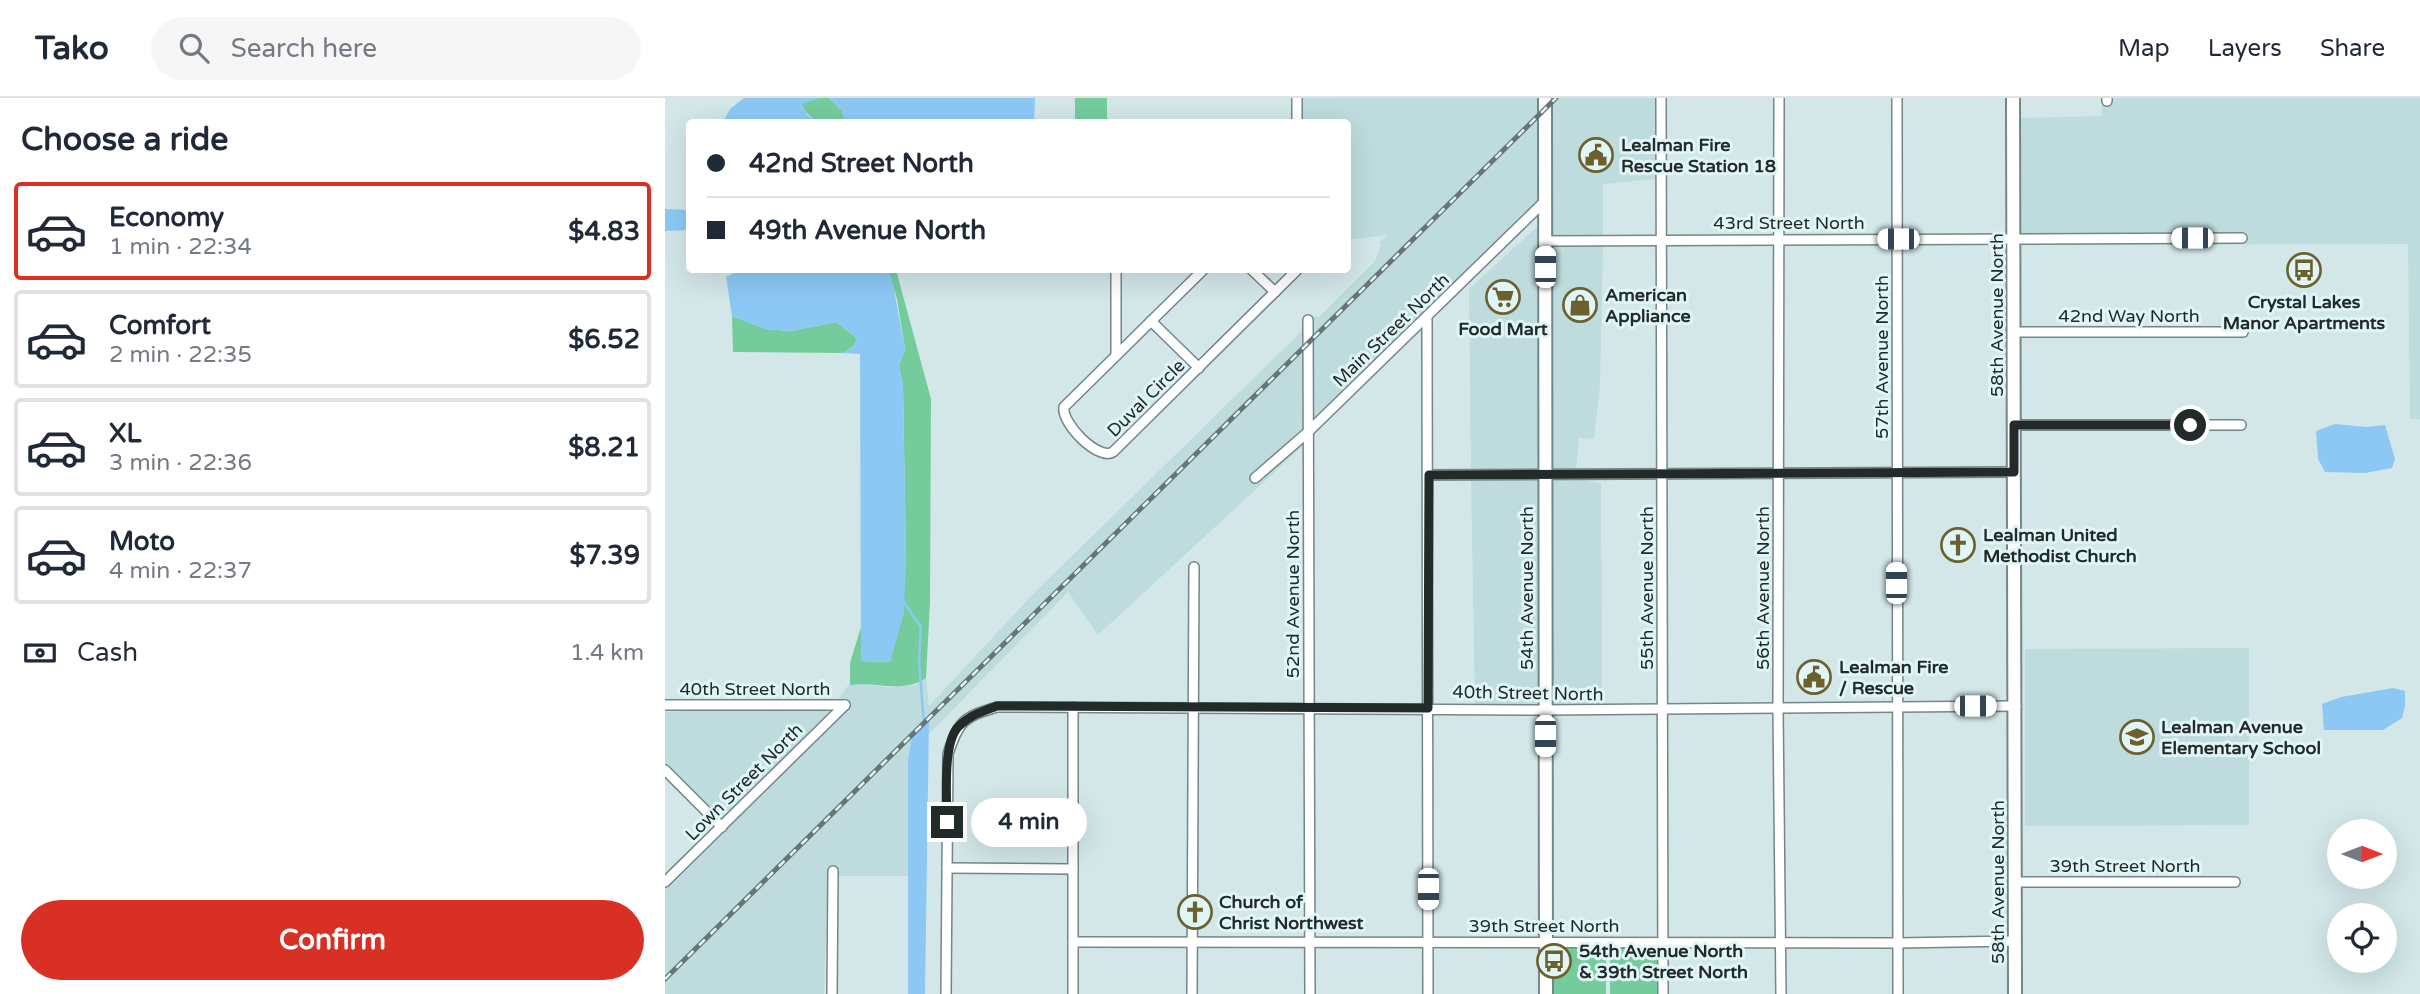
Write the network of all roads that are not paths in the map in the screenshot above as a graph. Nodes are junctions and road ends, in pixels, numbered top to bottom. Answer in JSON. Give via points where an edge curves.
{"nodes":[{"id":1,"x":1297,"y":98,"type":"edge"},
{"id":2,"x":1545,"y":98,"type":"edge"},
{"id":3,"x":1661,"y":98,"type":"edge"},
{"id":4,"x":1779,"y":98,"type":"edge"},
{"id":5,"x":1897,"y":98,"type":"edge"},
{"id":6,"x":2013,"y":98,"type":"edge"},
{"id":7,"x":1297,"y":119,"type":"edge"},
{"id":8,"x":1545,"y":201,"type":"junction"},
{"id":9,"x":2242,"y":237,"type":"dead end"},
{"id":10,"x":2014,"y":238,"type":"junction"},
{"id":11,"x":1780,"y":239,"type":"junction"},
{"id":12,"x":1898,"y":239,"type":"junction"},
{"id":13,"x":1662,"y":240,"type":"junction"},
{"id":14,"x":1545,"y":242,"type":"junction"},
{"id":15,"x":1116,"y":273,"type":"edge"},
{"id":16,"x":1200,"y":273,"type":"edge"},
{"id":17,"x":1255,"y":273,"type":"edge"},
{"id":18,"x":1294,"y":273,"type":"edge"},
{"id":19,"x":1275,"y":292,"type":"junction"},
{"id":20,"x":1427,"y":319,"type":"junction"},
{"id":21,"x":1308,"y":320,"type":"dead end"},
{"id":22,"x":1151,"y":321,"type":"junction"},
{"id":23,"x":2014,"y":332,"type":"junction"},
{"id":24,"x":2243,"y":332,"type":"dead end"},
{"id":25,"x":1117,"y":355,"type":"junction"},
{"id":26,"x":1199,"y":368,"type":"junction"},
{"id":27,"x":2014,"y":425,"type":"junction"},
{"id":28,"x":2241,"y":425,"type":"dead end"},
{"id":29,"x":1308,"y":432,"type":"junction"},
{"id":30,"x":1897,"y":472,"type":"junction"},
{"id":31,"x":2014,"y":472,"type":"junction"},
{"id":32,"x":1779,"y":473,"type":"junction"},
{"id":33,"x":1662,"y":474,"type":"junction"},
{"id":34,"x":1429,"y":475,"type":"junction"},
{"id":35,"x":1545,"y":475,"type":"junction"},
{"id":36,"x":1255,"y":478,"type":"dead end"},
{"id":37,"x":1193,"y":567,"type":"dead end"},
{"id":38,"x":665,"y":705,"type":"edge"},
{"id":39,"x":845,"y":705,"type":"joint"},
{"id":40,"x":1192,"y":706,"type":"junction"},
{"id":41,"x":2016,"y":706,"type":"junction"},
{"id":42,"x":1073,"y":707,"type":"junction"},
{"id":43,"x":1309,"y":708,"type":"junction"},
{"id":44,"x":1428,"y":708,"type":"junction"},
{"id":45,"x":1896,"y":708,"type":"junction"},
{"id":46,"x":1662,"y":709,"type":"junction"},
{"id":47,"x":1778,"y":709,"type":"junction"},
{"id":48,"x":1544,"y":710,"type":"junction"},
{"id":49,"x":665,"y":770,"type":"edge"},
{"id":50,"x":722,"y":827,"type":"junction"},
{"id":51,"x":947,"y":868,"type":"junction"},
{"id":52,"x":1073,"y":869,"type":"junction"},
{"id":53,"x":833,"y":871,"type":"dead end"},
{"id":54,"x":665,"y":882,"type":"edge"},
{"id":55,"x":2015,"y":882,"type":"junction"},
{"id":56,"x":2235,"y":882,"type":"dead end"},
{"id":57,"x":1309,"y":941,"type":"junction"},
{"id":58,"x":1428,"y":941,"type":"junction"},
{"id":59,"x":2015,"y":941,"type":"junction"},
{"id":60,"x":1192,"y":942,"type":"junction"},
{"id":61,"x":1663,"y":942,"type":"junction"},
{"id":62,"x":1073,"y":943,"type":"junction"},
{"id":63,"x":1546,"y":943,"type":"junction"},
{"id":64,"x":1780,"y":943,"type":"junction"},
{"id":65,"x":1898,"y":943,"type":"junction"},
{"id":66,"x":832,"y":994,"type":"edge"},
{"id":67,"x":946,"y":994,"type":"edge"},
{"id":68,"x":1073,"y":994,"type":"edge"},
{"id":69,"x":1192,"y":994,"type":"edge"},
{"id":70,"x":1310,"y":994,"type":"edge"},
{"id":71,"x":1428,"y":994,"type":"edge"},
{"id":72,"x":1546,"y":994,"type":"edge"},
{"id":73,"x":1663,"y":994,"type":"edge"},
{"id":74,"x":1781,"y":994,"type":"edge"},
{"id":75,"x":1898,"y":994,"type":"edge"},
{"id":76,"x":2015,"y":994,"type":"edge"}],
"edges":[{"from":1,"to":7,"type":"street"},
{"from":2,"to":8,"type":"street","name":"54th Avenue North"},
{"from":3,"to":13,"type":"street","name":"55th Avenue North"},
{"from":4,"to":11,"type":"street","name":"56th Avenue North"},
{"from":5,"to":12,"type":"street","name":"57th Avenue North"},
{"from":6,"to":10,"type":"street","name":"58th Avenue North"},
{"from":8,"to":14,"type":"street","name":"54th Avenue North"},
{"from":8,"to":20,"type":"street","name":"Main Street North"},
{"from":9,"to":10,"type":"street","name":"43rd Street North"},
{"from":10,"to":12,"type":"street","name":"43rd Street North"},
{"from":10,"to":23,"type":"street","name":"58th Avenue North"},
{"from":11,"to":12,"type":"street","name":"43rd Street North"},
{"from":11,"to":13,"type":"street","name":"43rd Street North"},
{"from":11,"to":32,"type":"street","name":"56th Avenue North"},
{"from":12,"to":30,"type":"street","name":"57th Avenue North"},
{"from":13,"to":14,"type":"street","name":"43rd Street North"},
{"from":13,"to":33,"type":"street","name":"55th Avenue North"},
{"from":14,"to":35,"type":"street","name":"54th Avenue North"},
{"from":15,"to":25,"type":"street"},
{"from":16,"to":22,"type":"street","name":"Duval Circle"},
{"from":17,"to":19,"type":"street"},
{"from":18,"to":19,"type":"street","name":"Duval Circle"},
{"from":19,"to":26,"type":"street","name":"Duval Circle"},
{"from":20,"to":29,"type":"street","name":"Main Street North"},
{"from":20,"to":34,"type":"street"},
{"from":21,"to":29,"type":"street","name":"52nd Avenue North"},
{"from":22,"to":25,"type":"street","name":"Duval Circle"},
{"from":22,"to":26,"type":"street"},
{"from":23,"to":24,"type":"street","name":"42nd Way North"},
{"from":23,"to":27,"type":"street","name":"58th Avenue North"},
{"from":25,"to":26,"type":"street","name":"Duval Circle","via":[[1063,413],[1068,424],[1106,455]]},
{"from":27,"to":28,"type":"street"},
{"from":27,"to":31,"type":"street","name":"58th Avenue North"},
{"from":29,"to":36,"type":"street","name":"Main Street North"},
{"from":29,"to":43,"type":"street","name":"52nd Avenue North"},
{"from":30,"to":31,"type":"street"},
{"from":30,"to":32,"type":"street"},
{"from":30,"to":45,"type":"street","name":"57th Avenue North"},
{"from":31,"to":41,"type":"street","name":"58th Avenue North"},
{"from":32,"to":33,"type":"street"},
{"from":32,"to":47,"type":"street","name":"56th Avenue North"},
{"from":33,"to":35,"type":"street"},
{"from":33,"to":46,"type":"street","name":"55th Avenue North"},
{"from":34,"to":35,"type":"street"},
{"from":34,"to":44,"type":"street"},
{"from":35,"to":48,"type":"street","name":"54th Avenue North"},
{"from":37,"to":40,"type":"street"},
{"from":38,"to":39,"type":"street","name":"40th Street North"},
{"from":39,"to":50,"type":"street","name":"Lown Street North"},
{"from":40,"to":42,"type":"street","name":"40th Street North"},
{"from":40,"to":43,"type":"street","name":"40th Street North"},
{"from":40,"to":60,"type":"street"},
{"from":41,"to":45,"type":"street","name":"40th Street North"},
{"from":41,"to":55,"type":"street","name":"58th Avenue North"},
{"from":42,"to":51,"type":"street","name":"40th Street North","via":[[997,706],[973,714],[956,728],[948,754]]},
{"from":42,"to":52,"type":"street"},
{"from":43,"to":44,"type":"street","name":"40th Street North"},
{"from":43,"to":57,"type":"street","name":"52nd Avenue North"},
{"from":44,"to":48,"type":"street","name":"40th Street North"},
{"from":44,"to":58,"type":"street"},
{"from":45,"to":47,"type":"street","name":"40th Street North"},
{"from":45,"to":65,"type":"street","name":"57th Avenue North"},
{"from":46,"to":47,"type":"street","name":"40th Street North"},
{"from":46,"to":48,"type":"street","name":"40th Street North"},
{"from":46,"to":61,"type":"street","name":"55th Avenue North"},
{"from":47,"to":64,"type":"street","name":"56th Avenue North"},
{"from":48,"to":63,"type":"street","name":"54th Avenue North"},
{"from":49,"to":50,"type":"street"},
{"from":50,"to":54,"type":"street","name":"Lown Street North"},
{"from":51,"to":52,"type":"street"},
{"from":51,"to":67,"type":"street"},
{"from":52,"to":62,"type":"street"},
{"from":53,"to":66,"type":"street"},
{"from":55,"to":56,"type":"street","name":"39th Street North"},
{"from":55,"to":59,"type":"street","name":"58th Avenue North"},
{"from":57,"to":58,"type":"street","name":"39th Street North"},
{"from":57,"to":60,"type":"street","name":"39th Street North"},
{"from":57,"to":70,"type":"street","name":"52nd Avenue North"},
{"from":58,"to":63,"type":"street","name":"39th Street North"},
{"from":58,"to":71,"type":"street"},
{"from":59,"to":65,"type":"street","name":"39th Street North"},
{"from":59,"to":76,"type":"street","name":"58th Avenue North"},
{"from":60,"to":62,"type":"street","name":"39th Street North"},
{"from":60,"to":69,"type":"street"},
{"from":61,"to":63,"type":"street","name":"39th Street North"},
{"from":61,"to":64,"type":"street","name":"39th Street North"},
{"from":61,"to":73,"type":"street","name":"55th Avenue North"},
{"from":62,"to":68,"type":"street"},
{"from":63,"to":72,"type":"street","name":"54th Avenue North"},
{"from":64,"to":65,"type":"street","name":"39th Street North"},
{"from":64,"to":74,"type":"street","name":"56th Avenue North"},
{"from":65,"to":75,"type":"street","name":"57th Avenue North"}]}
